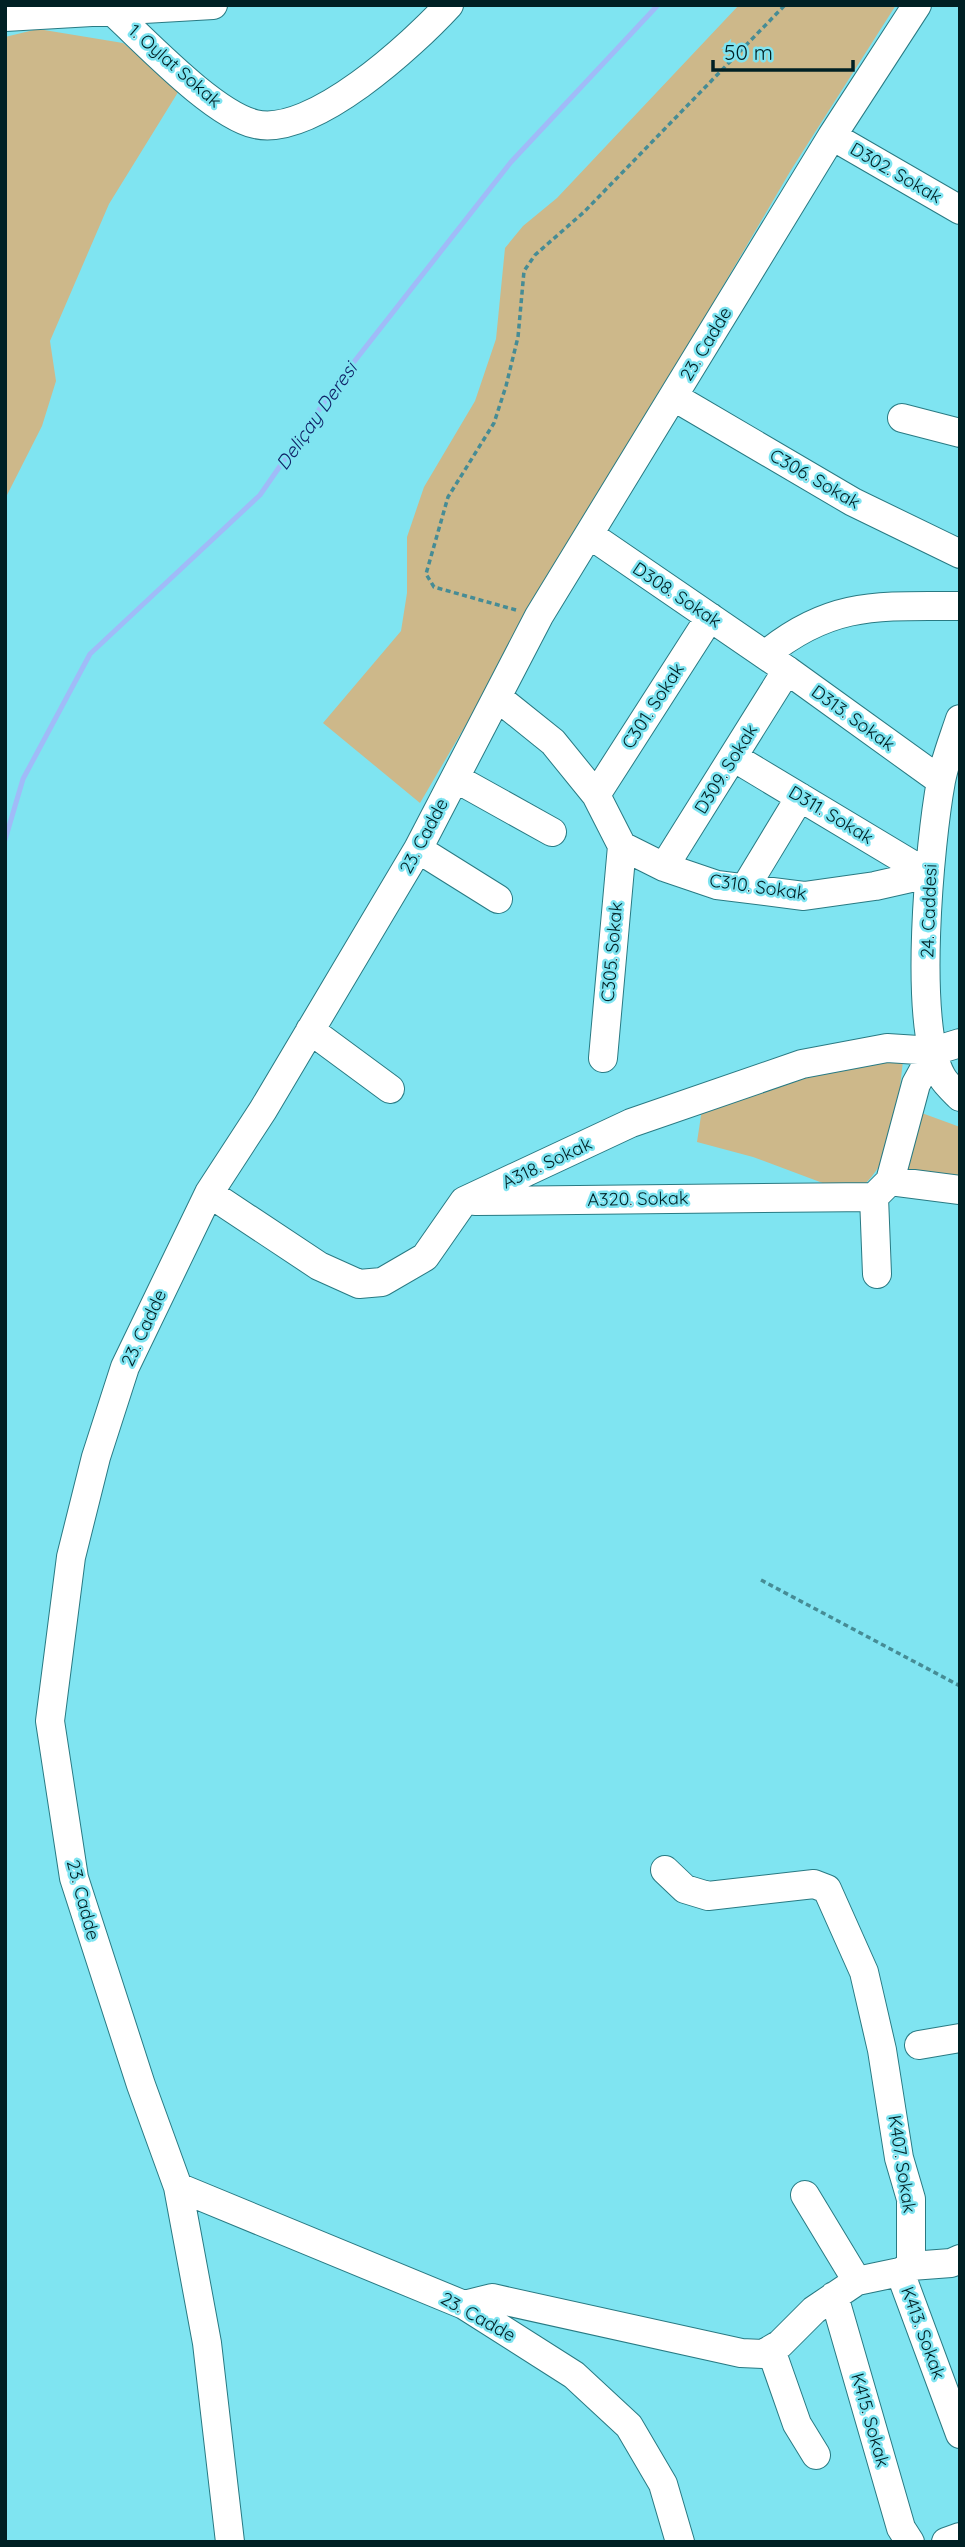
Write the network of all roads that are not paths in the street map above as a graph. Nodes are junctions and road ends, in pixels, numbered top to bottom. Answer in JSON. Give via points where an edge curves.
{"nodes":[{"id":1,"x":213,"y":5,"type":"edge"},
{"id":2,"x":449,"y":5,"type":"edge"},
{"id":3,"x":916,"y":5,"type":"edge"},
{"id":4,"x":113,"y":12,"type":"junction"},
{"id":5,"x":5,"y":17,"type":"edge"},
{"id":6,"x":832,"y":135,"type":"junction"},
{"id":7,"x":960,"y":210,"type":"edge"},
{"id":8,"x":674,"y":397,"type":"junction"},
{"id":9,"x":902,"y":418,"type":"dead end"},
{"id":10,"x":960,"y":433,"type":"edge"},
{"id":11,"x":590,"y":535,"type":"junction"},
{"id":12,"x":960,"y":554,"type":"edge"},
{"id":13,"x":960,"y":606,"type":"edge"},
{"id":14,"x":710,"y":617,"type":"junction"},
{"id":15,"x":776,"y":662,"type":"junction"},
{"id":16,"x":497,"y":697,"type":"junction"},
{"id":17,"x":960,"y":719,"type":"edge"},
{"id":18,"x":733,"y":757,"type":"junction"},
{"id":19,"x":949,"y":764,"type":"edge"},
{"id":20,"x":454,"y":778,"type":"junction"},
{"id":21,"x":596,"y":795,"type":"junction"},
{"id":22,"x":800,"y":797,"type":"junction"},
{"id":23,"x":552,"y":832,"type":"dead end"},
{"id":24,"x":946,"y":841,"type":"edge"},
{"id":25,"x":622,"y":846,"type":"junction"},
{"id":26,"x":418,"y":849,"type":"junction"},
{"id":27,"x":664,"y":867,"type":"junction"},
{"id":28,"x":928,"y":874,"type":"junction"},
{"id":29,"x":745,"y":888,"type":"junction"},
{"id":30,"x":498,"y":900,"type":"dead end"},
{"id":31,"x":310,"y":1030,"type":"junction"},
{"id":32,"x":947,"y":1047,"type":"edge"},
{"id":33,"x":603,"y":1058,"type":"dead end"},
{"id":34,"x":390,"y":1089,"type":"dead end"},
{"id":35,"x":960,"y":1097,"type":"edge"},
{"id":36,"x":882,"y":1189,"type":"junction"},
{"id":37,"x":960,"y":1190,"type":"edge"},
{"id":38,"x":209,"y":1193,"type":"junction"},
{"id":39,"x":464,"y":1201,"type":"junction"},
{"id":40,"x":877,"y":1274,"type":"dead end"},
{"id":41,"x":665,"y":1870,"type":"dead end"},
{"id":42,"x":960,"y":2038,"type":"edge"},
{"id":43,"x":919,"y":2045,"type":"dead end"},
{"id":44,"x":178,"y":2187,"type":"junction"},
{"id":45,"x":805,"y":2195,"type":"dead end"},
{"id":46,"x":905,"y":2269,"type":"junction"},
{"id":47,"x":957,"y":2269,"type":"edge"},
{"id":48,"x":845,"y":2289,"type":"junction"},
{"id":49,"x":464,"y":2305,"type":"junction"},
{"id":50,"x":771,"y":2350,"type":"junction"},
{"id":51,"x":960,"y":2434,"type":"edge"},
{"id":52,"x":816,"y":2455,"type":"dead end"},
{"id":53,"x":960,"y":2537,"type":"edge"},
{"id":54,"x":230,"y":2542,"type":"edge"},
{"id":55,"x":680,"y":2542,"type":"edge"},
{"id":56,"x":910,"y":2542,"type":"edge"},
{"id":57,"x":946,"y":2542,"type":"edge"}],
"edges":[{"from":1,"to":4,"type":"street"},
{"from":2,"to":4,"type":"street","name":"1. Oylat Sokak","via":[[414,43],[363,82],[322,109],[278,124],[255,124],[227,110]]},
{"from":3,"to":6,"type":"street","name":"23. Cadde"},
{"from":4,"to":5,"type":"street"},
{"from":6,"to":7,"type":"street","name":"D302. Sokak"},
{"from":6,"to":8,"type":"street","name":"23. Cadde"},
{"from":8,"to":11,"type":"street","name":"23. Cadde"},
{"from":8,"to":12,"type":"street","name":"C306. Sokak","via":[[853,502]]},
{"from":9,"to":10,"type":"street"},
{"from":11,"to":14,"type":"street","name":"D308. Sokak"},
{"from":11,"to":16,"type":"street","name":"23. Cadde","via":[[539,616]]},
{"from":13,"to":15,"type":"street","via":[[869,606],[828,616],[786,638]]},
{"from":14,"to":15,"type":"street","name":"D308. Sokak"},
{"from":14,"to":21,"type":"street","name":"C301. Sokak"},
{"from":15,"to":18,"type":"street","name":"D309. Sokak"},
{"from":15,"to":19,"type":"street","name":"D313. Sokak"},
{"from":16,"to":20,"type":"street","name":"23. Cadde"},
{"from":16,"to":21,"type":"street","via":[[553,741]]},
{"from":17,"to":19,"type":"street","name":"24. Caddesi"},
{"from":18,"to":22,"type":"street","name":"D311. Sokak"},
{"from":18,"to":27,"type":"street","name":"D309. Sokak"},
{"from":19,"to":24,"type":"street","name":"24. Caddesi"},
{"from":20,"to":23,"type":"street"},
{"from":20,"to":26,"type":"street","name":"23. Cadde"},
{"from":21,"to":25,"type":"street"},
{"from":22,"to":28,"type":"street","name":"D311. Sokak"},
{"from":22,"to":29,"type":"street"},
{"from":24,"to":28,"type":"street","name":"24. Caddesi"},
{"from":25,"to":27,"type":"street","name":"C310. Sokak"},
{"from":25,"to":33,"type":"street","name":"C305. Sokak"},
{"from":26,"to":30,"type":"street"},
{"from":26,"to":31,"type":"street","name":"23. Cadde"},
{"from":27,"to":29,"type":"street","name":"C310. Sokak","via":[[717,885]]},
{"from":28,"to":29,"type":"street","name":"C310. Sokak","via":[[875,887],[804,896]]},
{"from":28,"to":32,"type":"street","name":"24. Caddesi","via":[[927,981]]},
{"from":31,"to":34,"type":"street"},
{"from":31,"to":38,"type":"street","name":"23. Cadde"},
{"from":32,"to":35,"type":"street","name":"24. Caddesi","via":[[942,1077]]},
{"from":32,"to":36,"type":"street","via":[[916,1084]]},
{"from":32,"to":39,"type":"street","name":"A318. Sokak","via":[[887,1048],[802,1063],[631,1123]]},
{"from":36,"to":37,"type":"street","name":"A320. Sokak"},
{"from":36,"to":39,"type":"street","name":"A320. Sokak","via":[[812,1196]]},
{"from":36,"to":40,"type":"street"},
{"from":38,"to":39,"type":"street","via":[[319,1266],[359,1284],[382,1282],[425,1257]]},
{"from":38,"to":44,"type":"street","name":"23. Cadde","via":[[125,1367],[96,1457],[71,1557],[50,1721],[74,1878]]},
{"from":41,"to":46,"type":"street","name":"K407. Sokak","via":[[685,1889],[708,1896],[814,1884],[827,1889],[864,1972],[883,2050],[899,2158],[911,2199]]},
{"from":42,"to":43,"type":"street"},
{"from":44,"to":49,"type":"street","name":"23. Cadde"},
{"from":44,"to":54,"type":"street","via":[[207,2343]]},
{"from":45,"to":48,"type":"street","name":"K415. Sokak"},
{"from":46,"to":47,"type":"street"},
{"from":46,"to":48,"type":"street"},
{"from":46,"to":51,"type":"street","name":"K413. Sokak"},
{"from":48,"to":50,"type":"street"},
{"from":48,"to":56,"type":"street","name":"K415. Sokak","via":[[901,2528]]},
{"from":49,"to":50,"type":"street","via":[[492,2298],[741,2353]]},
{"from":49,"to":55,"type":"street","name":"23. Cadde","via":[[574,2375],[629,2426],[663,2484]]},
{"from":50,"to":52,"type":"street","via":[[797,2424]]},
{"from":53,"to":57,"type":"street"}]}
